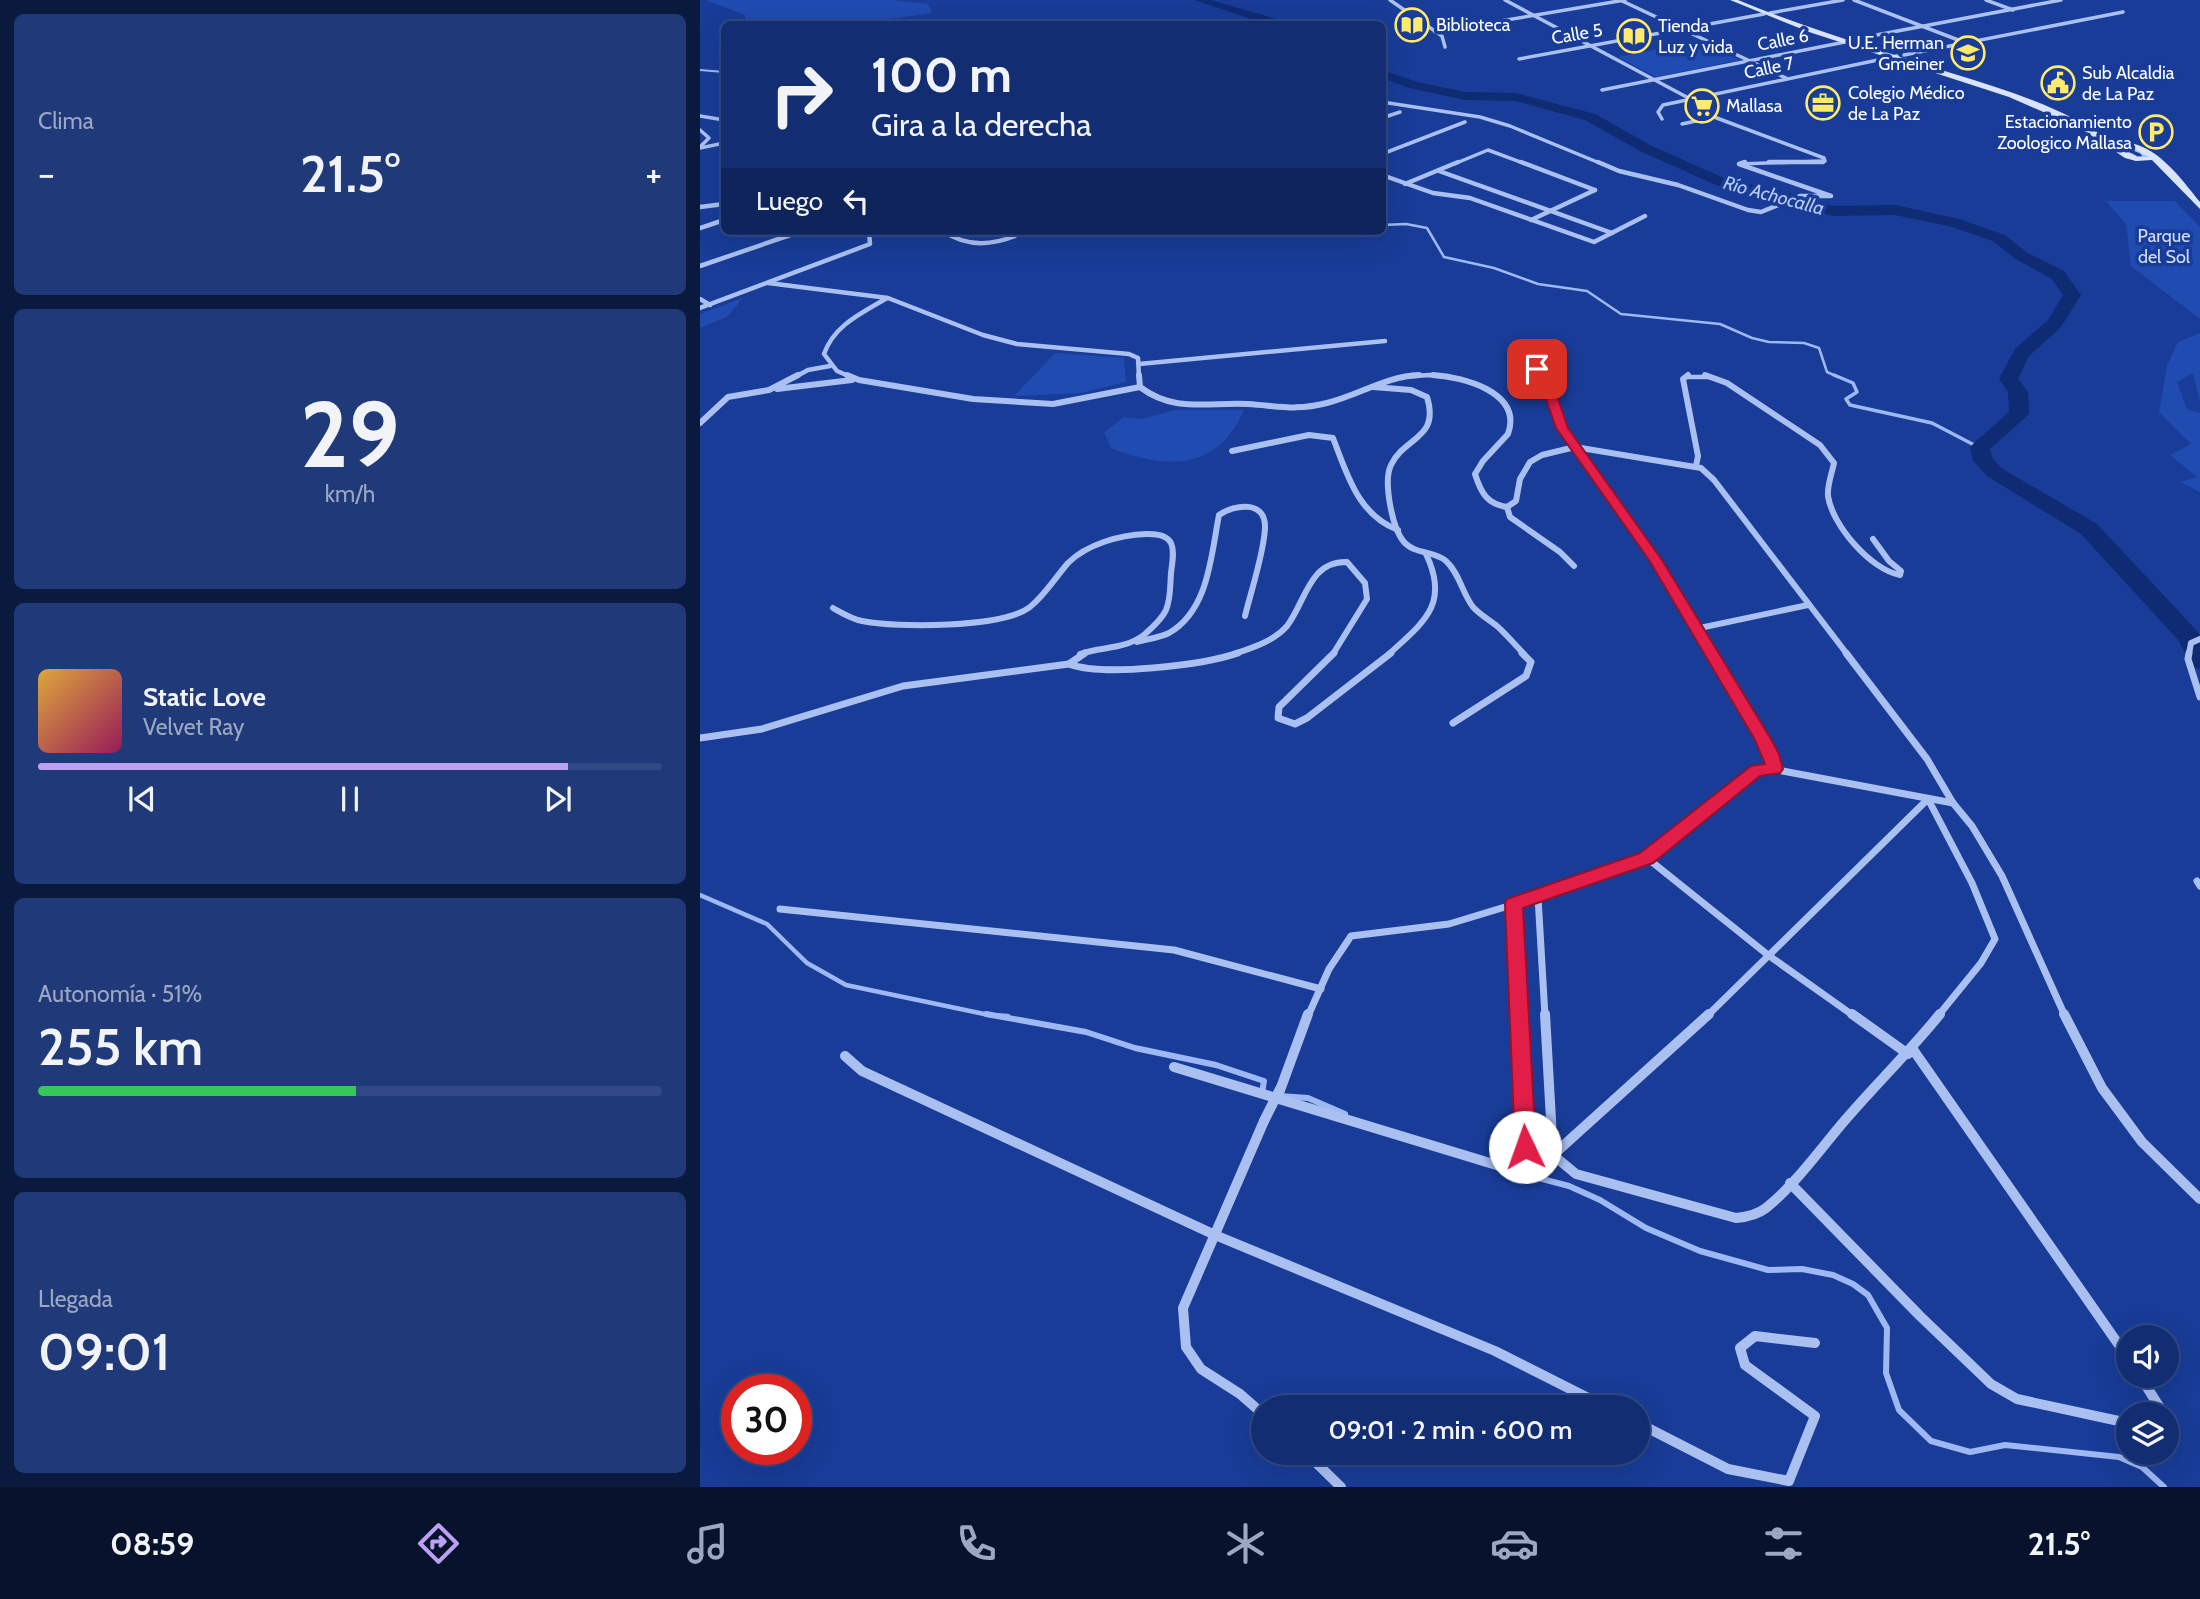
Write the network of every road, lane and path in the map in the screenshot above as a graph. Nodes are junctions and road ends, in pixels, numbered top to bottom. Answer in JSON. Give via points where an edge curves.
{"nodes":[{"id":1,"x":1402,"y":0,"type":"edge"},
{"id":2,"x":1505,"y":0,"type":"edge"},
{"id":3,"x":1622,"y":0,"type":"edge"},
{"id":4,"x":1733,"y":0,"type":"edge"},
{"id":5,"x":1742,"y":0,"type":"edge"},
{"id":6,"x":1843,"y":0,"type":"edge"},
{"id":7,"x":1854,"y":0,"type":"edge"},
{"id":8,"x":1986,"y":0,"type":"edge"},
{"id":9,"x":2061,"y":0,"type":"edge"},
{"id":10,"x":1390,"y":1,"type":"edge"},
{"id":11,"x":2014,"y":10,"type":"junction"},
{"id":12,"x":2123,"y":12,"type":"dead end"},
{"id":13,"x":1767,"y":14,"type":"junction"},
{"id":14,"x":1534,"y":16,"type":"junction"},
{"id":15,"x":1924,"y":26,"type":"junction"},
{"id":16,"x":1681,"y":29,"type":"junction"},
{"id":17,"x":1435,"y":32,"type":"junction"},
{"id":18,"x":1848,"y":41,"type":"junction"},
{"id":19,"x":1967,"y":43,"type":"junction"},
{"id":20,"x":1590,"y":46,"type":"junction"},
{"id":21,"x":1445,"y":47,"type":"dead end"},
{"id":22,"x":1901,"y":56,"type":"junction"},
{"id":23,"x":1519,"y":59,"type":"dead end"},
{"id":24,"x":1749,"y":61,"type":"junction"},
{"id":25,"x":1787,"y":79,"type":"junction"},
{"id":26,"x":1653,"y":80,"type":"junction"},
{"id":27,"x":1602,"y":90,"type":"dead end"},
{"id":28,"x":1690,"y":99,"type":"junction"},
{"id":29,"x":1386,"y":103,"type":"edge"},
{"id":30,"x":1400,"y":112,"type":"dead end"},
{"id":31,"x":700,"y":116,"type":"edge"},
{"id":32,"x":1386,"y":117,"type":"edge"},
{"id":33,"x":1714,"y":117,"type":"junction"},
{"id":34,"x":1662,"y":119,"type":"dead end"},
{"id":35,"x":721,"y":120,"type":"edge"},
{"id":36,"x":1465,"y":121,"type":"dead end"},
{"id":37,"x":1682,"y":124,"type":"dead end"},
{"id":38,"x":700,"y":130,"type":"edge"},
{"id":39,"x":721,"y":144,"type":"edge"},
{"id":40,"x":2126,"y":145,"type":"junction"},
{"id":41,"x":2111,"y":146,"type":"junction"},
{"id":42,"x":700,"y":148,"type":"edge"},
{"id":43,"x":1386,"y":152,"type":"edge"},
{"id":44,"x":2153,"y":158,"type":"junction"},
{"id":45,"x":2137,"y":160,"type":"junction"},
{"id":46,"x":1439,"y":171,"type":"junction"},
{"id":47,"x":1386,"y":177,"type":"edge"},
{"id":48,"x":1405,"y":184,"type":"junction"},
{"id":49,"x":721,"y":204,"type":"edge"},
{"id":50,"x":700,"y":207,"type":"edge"},
{"id":51,"x":2200,"y":207,"type":"edge"},
{"id":52,"x":1549,"y":211,"type":"junction"},
{"id":53,"x":1645,"y":216,"type":"dead end"},
{"id":54,"x":2200,"y":219,"type":"edge"},
{"id":55,"x":1531,"y":220,"type":"junction"},
{"id":56,"x":721,"y":221,"type":"edge"},
{"id":57,"x":700,"y":228,"type":"edge"},
{"id":58,"x":1612,"y":233,"type":"junction"},
{"id":59,"x":790,"y":235,"type":"edge"},
{"id":60,"x":869,"y":235,"type":"edge"},
{"id":61,"x":949,"y":235,"type":"edge"},
{"id":62,"x":1015,"y":235,"type":"edge"},
{"id":63,"x":700,"y":266,"type":"edge"},
{"id":64,"x":768,"y":284,"type":"junction"},
{"id":65,"x":888,"y":298,"type":"junction"},
{"id":66,"x":700,"y":299,"type":"edge"},
{"id":67,"x":710,"y":305,"type":"junction"},
{"id":68,"x":700,"y":308,"type":"edge"},
{"id":69,"x":1385,"y":341,"type":"dead end"},
{"id":70,"x":1518,"y":360,"type":"dead end"},
{"id":71,"x":1139,"y":363,"type":"junction"},
{"id":72,"x":831,"y":366,"type":"junction"},
{"id":73,"x":856,"y":379,"type":"junction"},
{"id":74,"x":1140,"y":387,"type":"junction"},
{"id":75,"x":1373,"y":387,"type":"junction"},
{"id":76,"x":769,"y":390,"type":"junction"},
{"id":77,"x":700,"y":423,"type":"edge"},
{"id":78,"x":1575,"y":447,"type":"junction"},
{"id":79,"x":1232,"y":451,"type":"dead end"},
{"id":80,"x":1696,"y":466,"type":"junction"},
{"id":81,"x":1507,"y":506,"type":"junction"},
{"id":82,"x":1398,"y":530,"type":"junction"},
{"id":83,"x":1873,"y":539,"type":"dead end"},
{"id":84,"x":1426,"y":554,"type":"junction"},
{"id":85,"x":1574,"y":566,"type":"dead end"},
{"id":86,"x":1808,"y":605,"type":"junction"},
{"id":87,"x":833,"y":608,"type":"dead end"},
{"id":88,"x":1245,"y":616,"type":"dead end"},
{"id":89,"x":1695,"y":629,"type":"junction"},
{"id":90,"x":2200,"y":639,"type":"edge"},
{"id":91,"x":1130,"y":644,"type":"junction"},
{"id":92,"x":1069,"y":664,"type":"junction"},
{"id":93,"x":2200,"y":696,"type":"edge"},
{"id":94,"x":1453,"y":723,"type":"dead end"},
{"id":95,"x":700,"y":738,"type":"edge"},
{"id":96,"x":1774,"y":769,"type":"junction"},
{"id":97,"x":1928,"y":799,"type":"junction"},
{"id":98,"x":1953,"y":803,"type":"junction"},
{"id":99,"x":1647,"y":858,"type":"junction"},
{"id":100,"x":1538,"y":897,"type":"junction"},
{"id":101,"x":1514,"y":904,"type":"junction"},
{"id":102,"x":780,"y":909,"type":"dead end"},
{"id":103,"x":1768,"y":955,"type":"junction"},
{"id":104,"x":1321,"y":989,"type":"junction"},
{"id":105,"x":1910,"y":1051,"type":"junction"},
{"id":106,"x":845,"y":1056,"type":"dead end"},
{"id":107,"x":1174,"y":1067,"type":"dead end"},
{"id":108,"x":1279,"y":1093,"type":"junction"},
{"id":109,"x":1553,"y":1155,"type":"junction"},
{"id":110,"x":1790,"y":1183,"type":"junction"},
{"id":111,"x":2200,"y":1199,"type":"edge"},
{"id":112,"x":1215,"y":1236,"type":"junction"},
{"id":113,"x":2116,"y":1341,"type":"edge"},
{"id":114,"x":1815,"y":1343,"type":"dead end"},
{"id":115,"x":1582,"y":1395,"type":"edge"},
{"id":116,"x":1251,"y":1404,"type":"edge"},
{"id":117,"x":2116,"y":1420,"type":"edge"},
{"id":118,"x":1650,"y":1429,"type":"edge"},
{"id":119,"x":1318,"y":1465,"type":"edge"},
{"id":120,"x":1341,"y":1487,"type":"edge"}],
"edges":[{"from":1,"to":10,"type":"street"},
{"from":2,"to":14,"type":"street"},
{"from":3,"to":14,"type":"street"},
{"from":3,"to":16,"type":"street"},
{"from":4,"to":13,"type":"main road"},
{"from":5,"to":13,"type":"main road"},
{"from":6,"to":13,"type":"street","name":"Calle 5"},
{"from":7,"to":15,"type":"street"},
{"from":8,"to":11,"type":"street"},
{"from":9,"to":11,"type":"street","name":"Calle 6"},
{"from":10,"to":17,"type":"street"},
{"from":11,"to":15,"type":"street","name":"Calle 6"},
{"from":12,"to":19,"type":"street","name":"Calle 7"},
{"from":13,"to":16,"type":"street","name":"Calle 5"},
{"from":13,"to":18,"type":"main road"},
{"from":14,"to":17,"type":"street"},
{"from":14,"to":20,"type":"street"},
{"from":15,"to":18,"type":"street","name":"Calle 6"},
{"from":15,"to":19,"type":"street"},
{"from":16,"to":20,"type":"street","name":"Calle 5"},
{"from":16,"to":24,"type":"street"},
{"from":17,"to":21,"type":"street","via":[[1442,36]]},
{"from":18,"to":22,"type":"main road"},
{"from":18,"to":24,"type":"street","name":"Calle 6"},
{"from":19,"to":22,"type":"street","name":"Calle 7"},
{"from":20,"to":23,"type":"street","name":"Calle 5"},
{"from":20,"to":26,"type":"street"},
{"from":22,"to":25,"type":"street","name":"Calle 7"},
{"from":22,"to":40,"type":"main road","via":[[2036,101]]},
{"from":22,"to":41,"type":"main road","via":[[2040,107]]},
{"from":24,"to":25,"type":"street"},
{"from":24,"to":26,"type":"street","name":"Calle 6"},
{"from":25,"to":28,"type":"street","name":"Calle 7"},
{"from":26,"to":27,"type":"street","name":"Calle 6"},
{"from":26,"to":28,"type":"street"},
{"from":28,"to":33,"type":"street"},
{"from":28,"to":34,"type":"street","name":"Calle 7","via":[[1662,105],[1658,112]]},
{"from":29,"to":33,"type":"street","via":[[1480,117],[1619,171],[1678,185],[1748,210],[1761,212],[1800,196],[1831,195],[1739,164],[1822,163],[1824,158]]},
{"from":30,"to":32,"type":"street"},
{"from":31,"to":35,"type":"street"},
{"from":33,"to":37,"type":"street"},
{"from":36,"to":43,"type":"street"},
{"from":38,"to":42,"type":"street","via":[[709,138]]},
{"from":39,"to":42,"type":"street"},
{"from":40,"to":40,"type":"street","via":[[2141,152],[2146,158],[2118,147]]},
{"from":40,"to":41,"type":"main road"},
{"from":40,"to":44,"type":"main road"},
{"from":41,"to":45,"type":"main road"},
{"from":44,"to":45,"type":"main road"},
{"from":44,"to":51,"type":"main road"},
{"from":45,"to":54,"type":"main road","via":[[2169,181]]},
{"from":46,"to":48,"type":"street"},
{"from":46,"to":52,"type":"street"},
{"from":46,"to":52,"type":"street","via":[[1488,150],[1595,190]]},
{"from":47,"to":48,"type":"street"},
{"from":48,"to":55,"type":"street","via":[[1470,198]]},
{"from":49,"to":50,"type":"street"},
{"from":52,"to":55,"type":"street"},
{"from":52,"to":58,"type":"street"},
{"from":53,"to":58,"type":"street"},
{"from":55,"to":58,"type":"street","via":[[1594,242]]},
{"from":56,"to":57,"type":"street"},
{"from":59,"to":63,"type":"street"},
{"from":60,"to":64,"type":"street","via":[[870,244]]},
{"from":61,"to":62,"type":"street","via":[[980,244]]},
{"from":64,"to":65,"type":"street"},
{"from":64,"to":67,"type":"street"},
{"from":65,"to":71,"type":"street","via":[[1001,341],[1124,352]]},
{"from":65,"to":72,"type":"street","via":[[830,339],[824,354]]},
{"from":66,"to":67,"type":"street"},
{"from":67,"to":68,"type":"street"},
{"from":69,"to":71,"type":"street"},
{"from":70,"to":78,"type":"street","via":[[1545,378],[1562,428]]},
{"from":71,"to":74,"type":"street"},
{"from":72,"to":73,"type":"street"},
{"from":72,"to":76,"type":"street","via":[[808,370]]},
{"from":73,"to":74,"type":"street","via":[[947,396],[1030,404],[1089,399]]},
{"from":73,"to":76,"type":"street"},
{"from":74,"to":75,"type":"street","via":[[1158,401],[1176,406],[1248,404],[1294,409]]},
{"from":75,"to":81,"type":"street","via":[[1396,378],[1433,376],[1471,381],[1495,392],[1510,430],[1481,460],[1475,474],[1487,501]]},
{"from":75,"to":82,"type":"street","via":[[1420,393],[1430,403],[1432,414],[1429,426],[1391,464],[1386,482]]},
{"from":76,"to":77,"type":"street","via":[[728,397]]},
{"from":78,"to":80,"type":"street"},
{"from":78,"to":81,"type":"street","via":[[1530,462],[1520,479],[1518,498]]},
{"from":78,"to":89,"type":"street","via":[[1655,560]]},
{"from":79,"to":82,"type":"street","via":[[1309,435],[1333,438],[1356,496],[1385,525]]},
{"from":80,"to":83,"type":"street","via":[[1683,379],[1692,374],[1727,383],[1820,444],[1833,463],[1828,494],[1832,511],[1869,560],[1900,575]]},
{"from":80,"to":86,"type":"street","via":[[1714,480]]},
{"from":81,"to":85,"type":"street","via":[[1510,517]]},
{"from":82,"to":84,"type":"street","via":[[1404,543]]},
{"from":84,"to":92,"type":"street","via":[[1437,587],[1432,610],[1389,654],[1301,722],[1281,721],[1279,707],[1332,656],[1367,599],[1365,583],[1347,562],[1334,561],[1320,571],[1286,628],[1236,655],[1201,663],[1082,669]]},
{"from":84,"to":94,"type":"street","via":[[1447,562],[1473,607],[1531,662],[1526,676]]},
{"from":86,"to":89,"type":"street"},
{"from":86,"to":98,"type":"street","via":[[1927,759]]},
{"from":87,"to":91,"type":"street","via":[[860,621],[931,623],[1011,617],[1030,608],[1086,550],[1123,537],[1159,535],[1174,549],[1170,593],[1164,614]]},
{"from":88,"to":91,"type":"street","via":[[1265,527],[1263,514],[1241,505],[1219,515],[1199,604],[1168,634]]},
{"from":89,"to":96,"type":"street","via":[[1763,739]]},
{"from":90,"to":93,"type":"street","via":[[2190,643],[2188,659]]},
{"from":91,"to":92,"type":"street","via":[[1080,653]]},
{"from":92,"to":95,"type":"street","via":[[904,686],[762,729]]},
{"from":96,"to":97,"type":"street"},
{"from":96,"to":99,"type":"street","via":[[1756,770]]},
{"from":97,"to":98,"type":"street"},
{"from":97,"to":103,"type":"street"},
{"from":97,"to":105,"type":"street","via":[[1995,939]]},
{"from":98,"to":111,"type":"street","via":[[2002,876],[2102,1088],[2142,1142]]},
{"from":99,"to":100,"type":"street"},
{"from":99,"to":103,"type":"street"},
{"from":100,"to":101,"type":"street"},
{"from":100,"to":109,"type":"street"},
{"from":101,"to":104,"type":"street","via":[[1448,924],[1351,936]]},
{"from":101,"to":108,"type":"street","via":[[1525,1147],[1519,1160],[1503,1167]]},
{"from":102,"to":104,"type":"street","via":[[1174,950]]},
{"from":103,"to":105,"type":"street"},
{"from":103,"to":109,"type":"street"},
{"from":104,"to":108,"type":"street"},
{"from":105,"to":110,"type":"street"},
{"from":105,"to":113,"type":"street"},
{"from":106,"to":112,"type":"street","via":[[862,1071]]},
{"from":107,"to":108,"type":"street"},
{"from":108,"to":112,"type":"street","bridge":true},
{"from":109,"to":110,"type":"street","via":[[1576,1174],[1736,1218],[1766,1208]]},
{"from":110,"to":117,"type":"street","via":[[1991,1384],[2017,1399]]},
{"from":112,"to":115,"type":"street","via":[[1495,1351]]},
{"from":112,"to":116,"type":"street","via":[[1184,1308],[1186,1348],[1201,1369]]},
{"from":114,"to":118,"type":"street","via":[[1755,1336],[1740,1348],[1745,1365],[1815,1416],[1789,1481],[1728,1469]]},
{"from":119,"to":120,"type":"street"}]}
